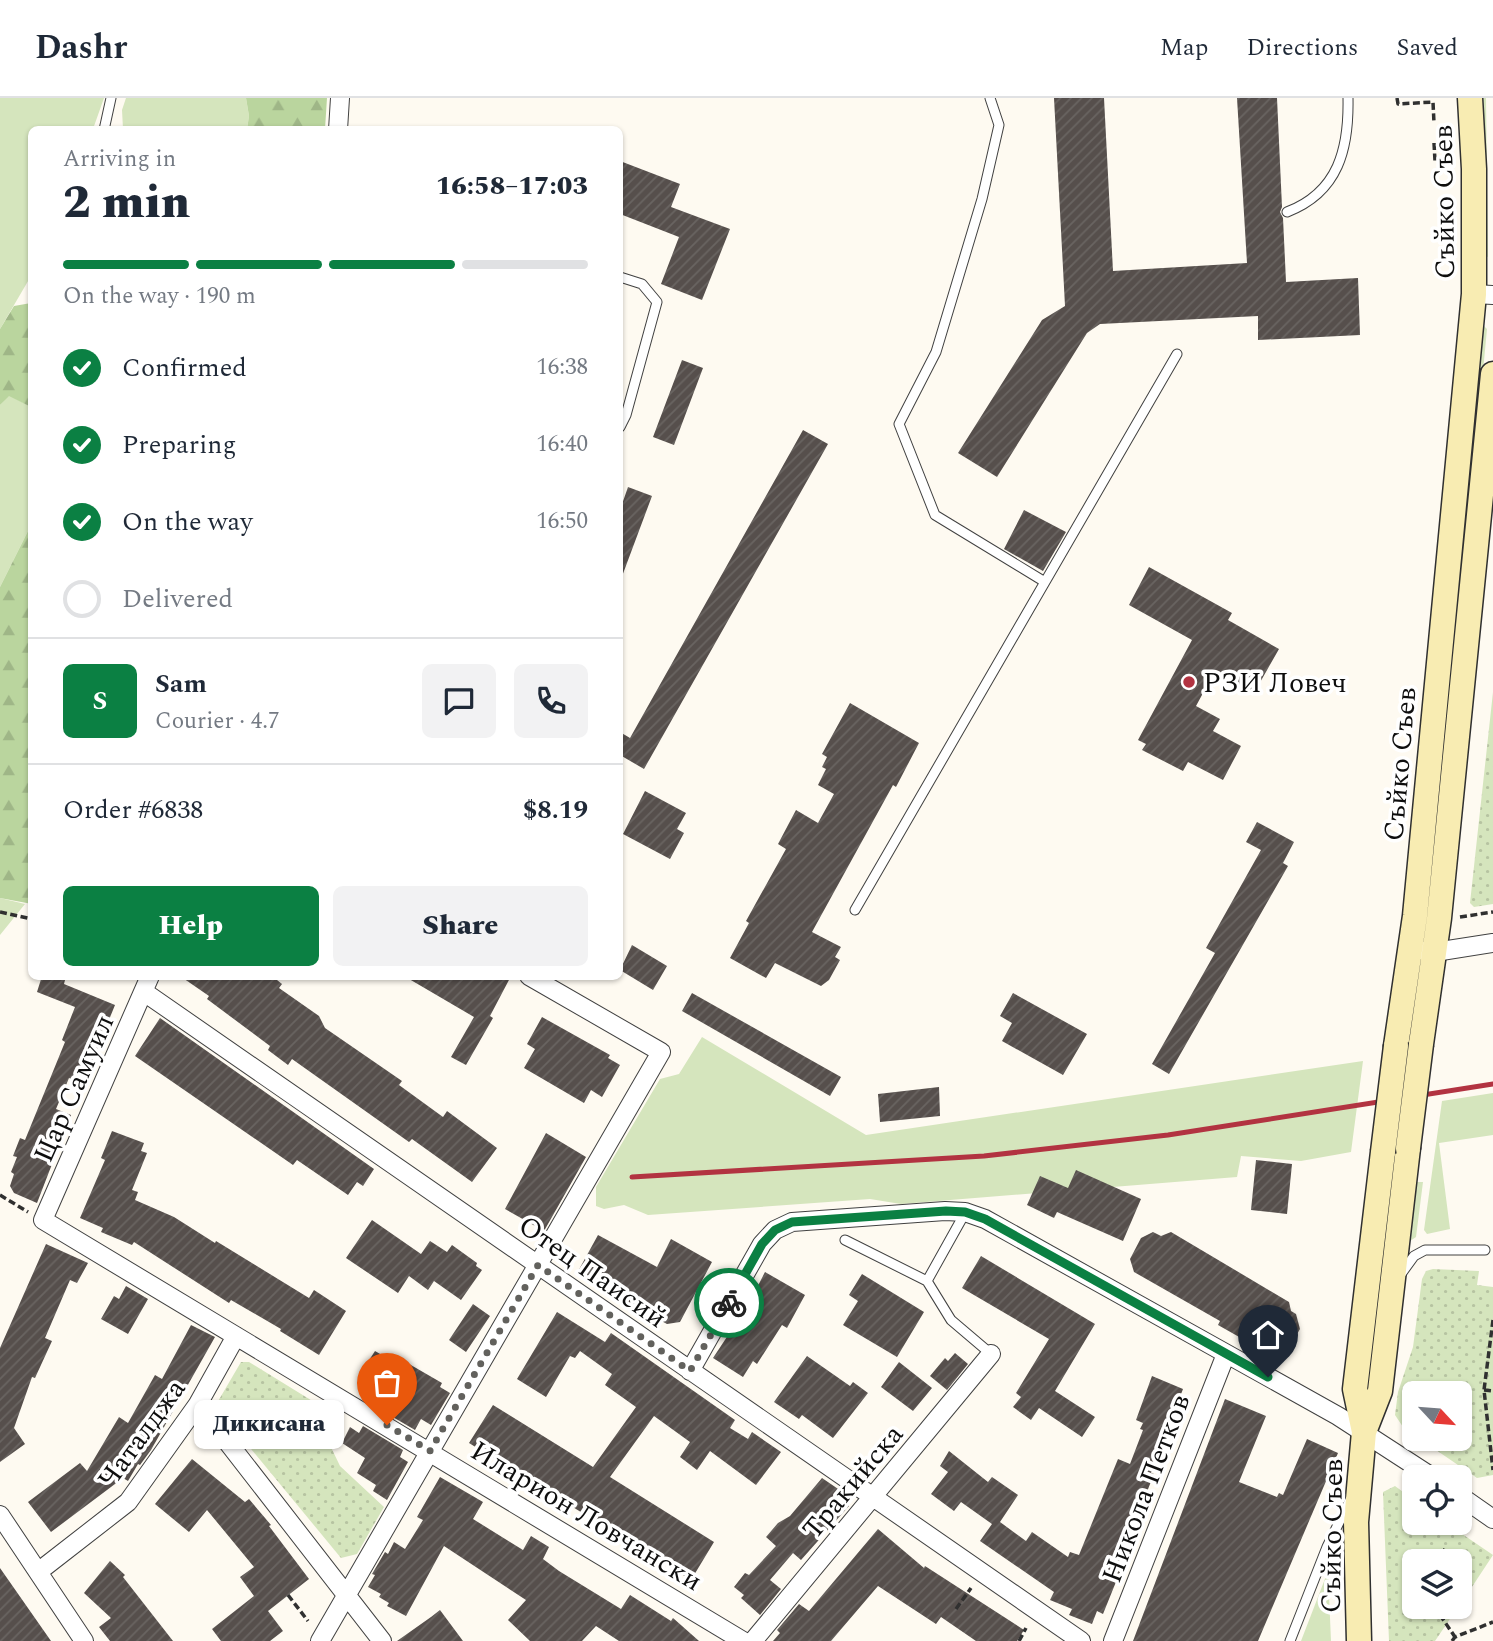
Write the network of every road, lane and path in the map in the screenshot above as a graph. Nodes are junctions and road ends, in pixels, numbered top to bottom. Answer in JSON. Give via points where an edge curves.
{"nodes":[{"id":1,"x":111,"y":98,"type":"edge"},
{"id":2,"x":340,"y":98,"type":"edge"},
{"id":3,"x":990,"y":98,"type":"edge"},
{"id":4,"x":1348,"y":98,"type":"edge"},
{"id":5,"x":1397,"y":98,"type":"edge"},
{"id":6,"x":1470,"y":98,"type":"edge"},
{"id":7,"x":1434,"y":123,"type":"dead end"},
{"id":8,"x":105,"y":126,"type":"edge"},
{"id":9,"x":338,"y":126,"type":"edge"},
{"id":10,"x":1434,"y":143,"type":"dead end"},
{"id":11,"x":1455,"y":160,"type":"dead end"},
{"id":12,"x":1287,"y":212,"type":"dead end"},
{"id":13,"x":623,"y":278,"type":"edge"},
{"id":14,"x":1483,"y":295,"type":"edge"},
{"id":15,"x":1177,"y":354,"type":"dead end"},
{"id":16,"x":1493,"y":374,"type":"edge"},
{"id":17,"x":623,"y":421,"type":"edge"},
{"id":18,"x":1045,"y":582,"type":"junction"},
{"id":19,"x":855,"y":910,"type":"dead end"},
{"id":20,"x":0,"y":912,"type":"edge"},
{"id":21,"x":1493,"y":912,"type":"edge"},
{"id":22,"x":28,"y":918,"type":"edge"},
{"id":23,"x":1451,"y":919,"type":"dead end"},
{"id":24,"x":1493,"y":943,"type":"edge"},
{"id":25,"x":1422,"y":951,"type":"junction"},
{"id":26,"x":537,"y":980,"type":"edge"},
{"id":27,"x":147,"y":984,"type":"edge"},
{"id":28,"x":0,"y":1195,"type":"edge"},
{"id":29,"x":965,"y":1212,"type":"junction"},
{"id":30,"x":40,"y":1219,"type":"junction"},
{"id":31,"x":845,"y":1241,"type":"dead end"},
{"id":32,"x":1485,"y":1250,"type":"dead end"},
{"id":33,"x":538,"y":1265,"type":"junction"},
{"id":34,"x":927,"y":1282,"type":"junction"},
{"id":35,"x":1392,"y":1287,"type":"junction"},
{"id":36,"x":1493,"y":1320,"type":"edge"},
{"id":37,"x":236,"y":1336,"type":"junction"},
{"id":38,"x":1226,"y":1353,"type":"junction"},
{"id":39,"x":991,"y":1354,"type":"joint"},
{"id":40,"x":690,"y":1371,"type":"junction"},
{"id":41,"x":1485,"y":1390,"type":"junction"},
{"id":42,"x":1493,"y":1391,"type":"edge"},
{"id":43,"x":198,"y":1404,"type":"junction"},
{"id":44,"x":1364,"y":1432,"type":"junction"},
{"id":45,"x":430,"y":1451,"type":"junction"},
{"id":46,"x":1414,"y":1465,"type":"edge"},
{"id":47,"x":1493,"y":1470,"type":"edge"},
{"id":48,"x":1359,"y":1479,"type":"junction"},
{"id":49,"x":872,"y":1498,"type":"junction"},
{"id":50,"x":1472,"y":1504,"type":"edge"},
{"id":51,"x":0,"y":1515,"type":"edge"},
{"id":52,"x":1493,"y":1518,"type":"edge"},
{"id":53,"x":38,"y":1572,"type":"junction"},
{"id":54,"x":975,"y":1581,"type":"dead end"},
{"id":55,"x":347,"y":1594,"type":"junction"},
{"id":56,"x":288,"y":1595,"type":"dead end"},
{"id":57,"x":956,"y":1609,"type":"dead end"},
{"id":58,"x":1441,"y":1619,"type":"edge"},
{"id":59,"x":1493,"y":1622,"type":"edge"},
{"id":60,"x":1027,"y":1629,"type":"dead end"},
{"id":61,"x":318,"y":1635,"type":"edge"},
{"id":62,"x":1453,"y":1639,"type":"edge"},
{"id":63,"x":84,"y":1641,"type":"edge"},
{"id":64,"x":382,"y":1641,"type":"edge"},
{"id":65,"x":743,"y":1641,"type":"edge"},
{"id":66,"x":753,"y":1641,"type":"edge"},
{"id":67,"x":1019,"y":1641,"type":"edge"},
{"id":68,"x":1081,"y":1641,"type":"edge"},
{"id":69,"x":1113,"y":1641,"type":"edge"},
{"id":70,"x":1290,"y":1641,"type":"edge"},
{"id":71,"x":1359,"y":1641,"type":"edge"}],
"edges":[{"from":1,"to":8,"type":"lane"},
{"from":2,"to":9,"type":"street"},
{"from":3,"to":18,"type":"lane","via":[[999,125],[982,199],[936,352],[899,424],[935,515]]},
{"from":4,"to":12,"type":"lane","via":[[1349,130],[1340,162],[1324,187],[1301,207]]},
{"from":5,"to":7,"type":"path","via":[[1398,104],[1433,102]]},
{"from":6,"to":14,"type":"street","name":"Съйко Съев"},
{"from":10,"to":11,"type":"path","via":[[1435,161]]},
{"from":13,"to":17,"type":"lane","via":[[642,284],[657,302]]},
{"from":14,"to":25,"type":"street","name":"Съйко Съев"},
{"from":15,"to":18,"type":"lane"},
{"from":16,"to":25,"type":"street","name":"Съйко Съев"},
{"from":18,"to":19,"type":"lane"},
{"from":20,"to":22,"type":"path"},
{"from":21,"to":23,"type":"path"},
{"from":24,"to":25,"type":"street"},
{"from":25,"to":35,"type":"street","name":"Съйко Съев","bridge":true,"via":[[1421,1044]]},
{"from":25,"to":44,"type":"street","name":"Съйко Съев","bridge":true,"via":[[1396,1046],[1382,1152],[1355,1389]]},
{"from":26,"to":33,"type":"street","via":[[661,1052]]},
{"from":27,"to":30,"type":"street","name":"Цар Самуил"},
{"from":27,"to":33,"type":"street","name":"Отец Паисий"},
{"from":28,"to":30,"type":"path"},
{"from":29,"to":34,"type":"lane"},
{"from":29,"to":38,"type":"street"},
{"from":29,"to":40,"type":"street","via":[[792,1222],[775,1230],[762,1244]]},
{"from":30,"to":37,"type":"street","name":"Иларион Ловчански"},
{"from":31,"to":34,"type":"lane"},
{"from":32,"to":35,"type":"lane","via":[[1425,1250],[1410,1260]]},
{"from":33,"to":40,"type":"street","name":"Отец Паисий"},
{"from":33,"to":45,"type":"street"},
{"from":34,"to":39,"type":"lane","via":[[951,1320]]},
{"from":35,"to":44,"type":"street","name":"Съйко Съев","via":[[1380,1391]]},
{"from":36,"to":41,"type":"path"},
{"from":37,"to":43,"type":"street","name":"Чаталджа"},
{"from":37,"to":45,"type":"street","name":"Иларион Ловчански"},
{"from":38,"to":44,"type":"street"},
{"from":38,"to":69,"type":"street","name":"Никола Петков"},
{"from":39,"to":49,"type":"street","name":"Тракийска"},
{"from":40,"to":49,"type":"street","name":"Отец Паисий"},
{"from":41,"to":42,"type":"path"},
{"from":41,"to":47,"type":"path"},
{"from":43,"to":53,"type":"street","name":"Чаталджа","via":[[128,1502]]},
{"from":43,"to":55,"type":"street"},
{"from":44,"to":46,"type":"street"},
{"from":44,"to":48,"type":"street","name":"Съйко Съев"},
{"from":45,"to":55,"type":"street"},
{"from":45,"to":65,"type":"street","name":"Иларион Ловчански"},
{"from":48,"to":70,"type":"lane"},
{"from":48,"to":71,"type":"street","name":"Съйко Съев"},
{"from":49,"to":66,"type":"street","name":"Тракийска"},
{"from":49,"to":68,"type":"street","name":"Отец Паисий"},
{"from":50,"to":52,"type":"street"},
{"from":51,"to":53,"type":"street"},
{"from":53,"to":63,"type":"street"},
{"from":54,"to":57,"type":"path"},
{"from":55,"to":61,"type":"street"},
{"from":55,"to":64,"type":"street"},
{"from":56,"to":61,"type":"path"},
{"from":58,"to":62,"type":"path"},
{"from":59,"to":62,"type":"path"},
{"from":60,"to":67,"type":"path"}]}
